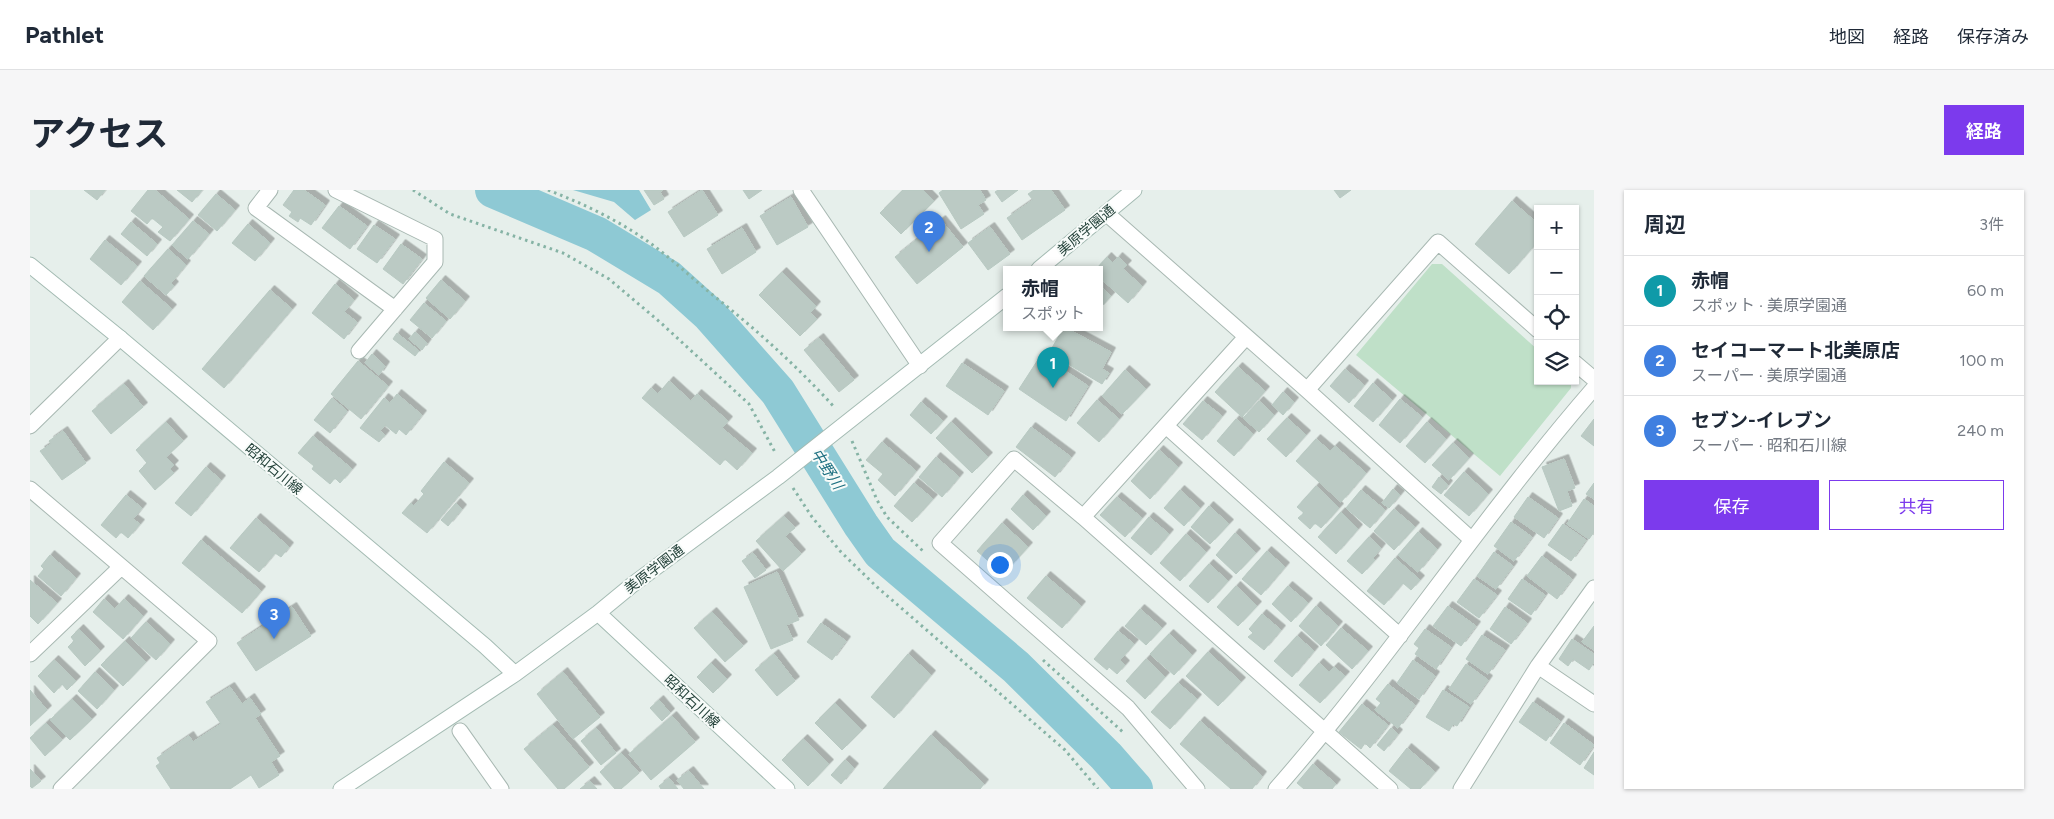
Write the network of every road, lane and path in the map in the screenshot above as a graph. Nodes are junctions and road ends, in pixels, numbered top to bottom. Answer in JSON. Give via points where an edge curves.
{"nodes":[{"id":1,"x":270,"y":190,"type":"edge"},
{"id":2,"x":336,"y":190,"type":"edge"},
{"id":3,"x":413,"y":190,"type":"edge"},
{"id":4,"x":548,"y":190,"type":"edge"},
{"id":5,"x":801,"y":190,"type":"edge"},
{"id":6,"x":1134,"y":190,"type":"edge"},
{"id":7,"x":1106,"y":213,"type":"junction"},
{"id":8,"x":30,"y":265,"type":"edge"},
{"id":9,"x":1043,"y":266,"type":"edge"},
{"id":10,"x":1003,"y":299,"type":"edge"},
{"id":11,"x":395,"y":309,"type":"junction"},
{"id":12,"x":1534,"y":326,"type":"edge"},
{"id":13,"x":1246,"y":337,"type":"junction"},
{"id":14,"x":120,"y":338,"type":"junction"},
{"id":15,"x":359,"y":351,"type":"dead end"},
{"id":16,"x":920,"y":366,"type":"junction"},
{"id":17,"x":1579,"y":366,"type":"edge"},
{"id":18,"x":1594,"y":379,"type":"edge"},
{"id":19,"x":1594,"y":388,"type":"edge"},
{"id":20,"x":1307,"y":390,"type":"junction"},
{"id":21,"x":835,"y":408,"type":"dead end"},
{"id":22,"x":30,"y":426,"type":"edge"},
{"id":23,"x":1166,"y":426,"type":"junction"},
{"id":24,"x":776,"y":454,"type":"dead end"},
{"id":25,"x":793,"y":488,"type":"dead end"},
{"id":26,"x":30,"y":489,"type":"edge"},
{"id":27,"x":1084,"y":517,"type":"junction"},
{"id":28,"x":1472,"y":540,"type":"junction"},
{"id":29,"x":121,"y":567,"type":"junction"},
{"id":30,"x":1594,"y":588,"type":"edge"},
{"id":31,"x":598,"y":613,"type":"junction"},
{"id":32,"x":1400,"y":636,"type":"junction"},
{"id":33,"x":31,"y":652,"type":"edge"},
{"id":34,"x":1538,"y":666,"type":"junction"},
{"id":35,"x":516,"y":674,"type":"junction"},
{"id":36,"x":1594,"y":704,"type":"edge"},
{"id":37,"x":460,"y":731,"type":"dead end"},
{"id":38,"x":1326,"y":732,"type":"junction"},
{"id":39,"x":61,"y":789,"type":"edge"},
{"id":40,"x":341,"y":789,"type":"edge"},
{"id":41,"x":501,"y":789,"type":"edge"},
{"id":42,"x":787,"y":789,"type":"edge"},
{"id":43,"x":1098,"y":789,"type":"edge"},
{"id":44,"x":1197,"y":789,"type":"edge"},
{"id":45,"x":1276,"y":789,"type":"edge"},
{"id":46,"x":1390,"y":789,"type":"edge"},
{"id":47,"x":1461,"y":789,"type":"edge"}],
"edges":[{"from":1,"to":11,"type":"street","via":[[256,208]]},
{"from":2,"to":11,"type":"street","via":[[434,239],[434,262]]},
{"from":3,"to":24,"type":"path","via":[[450,214],[563,253],[609,279],[749,404]]},
{"from":4,"to":21,"type":"path","via":[[606,215],[638,234],[741,317]]},
{"from":5,"to":16,"type":"street"},
{"from":6,"to":7,"type":"street","name":"美原学園通"},
{"from":7,"to":9,"type":"street","name":"美原学園通"},
{"from":7,"to":13,"type":"street"},
{"from":8,"to":14,"type":"street","name":"昭和石川線"},
{"from":10,"to":16,"type":"street"},
{"from":11,"to":15,"type":"street"},
{"from":12,"to":20,"type":"street","via":[[1438,242]]},
{"from":13,"to":20,"type":"street"},
{"from":13,"to":23,"type":"street"},
{"from":14,"to":22,"type":"street"},
{"from":14,"to":35,"type":"street","name":"昭和石川線"},
{"from":16,"to":31,"type":"street","name":"美原学園通"},
{"from":17,"to":18,"type":"street"},
{"from":19,"to":28,"type":"street"},
{"from":20,"to":28,"type":"street"},
{"from":23,"to":27,"type":"street"},
{"from":23,"to":32,"type":"street"},
{"from":25,"to":43,"type":"path","via":[[841,552],[1064,750]]},
{"from":26,"to":29,"type":"street"},
{"from":27,"to":38,"type":"street"},
{"from":27,"to":44,"type":"street","via":[[1014,459],[940,543],[1128,708]]},
{"from":28,"to":32,"type":"street"},
{"from":29,"to":33,"type":"street"},
{"from":29,"to":39,"type":"street","via":[[209,641]]},
{"from":30,"to":34,"type":"street"},
{"from":31,"to":35,"type":"street","name":"美原学園通"},
{"from":31,"to":42,"type":"street","name":"昭和石川線"},
{"from":32,"to":38,"type":"street"},
{"from":34,"to":36,"type":"street"},
{"from":34,"to":47,"type":"street"},
{"from":35,"to":40,"type":"street","name":"美原学園通"},
{"from":37,"to":41,"type":"street"},
{"from":38,"to":45,"type":"street"},
{"from":38,"to":46,"type":"street"}]}
